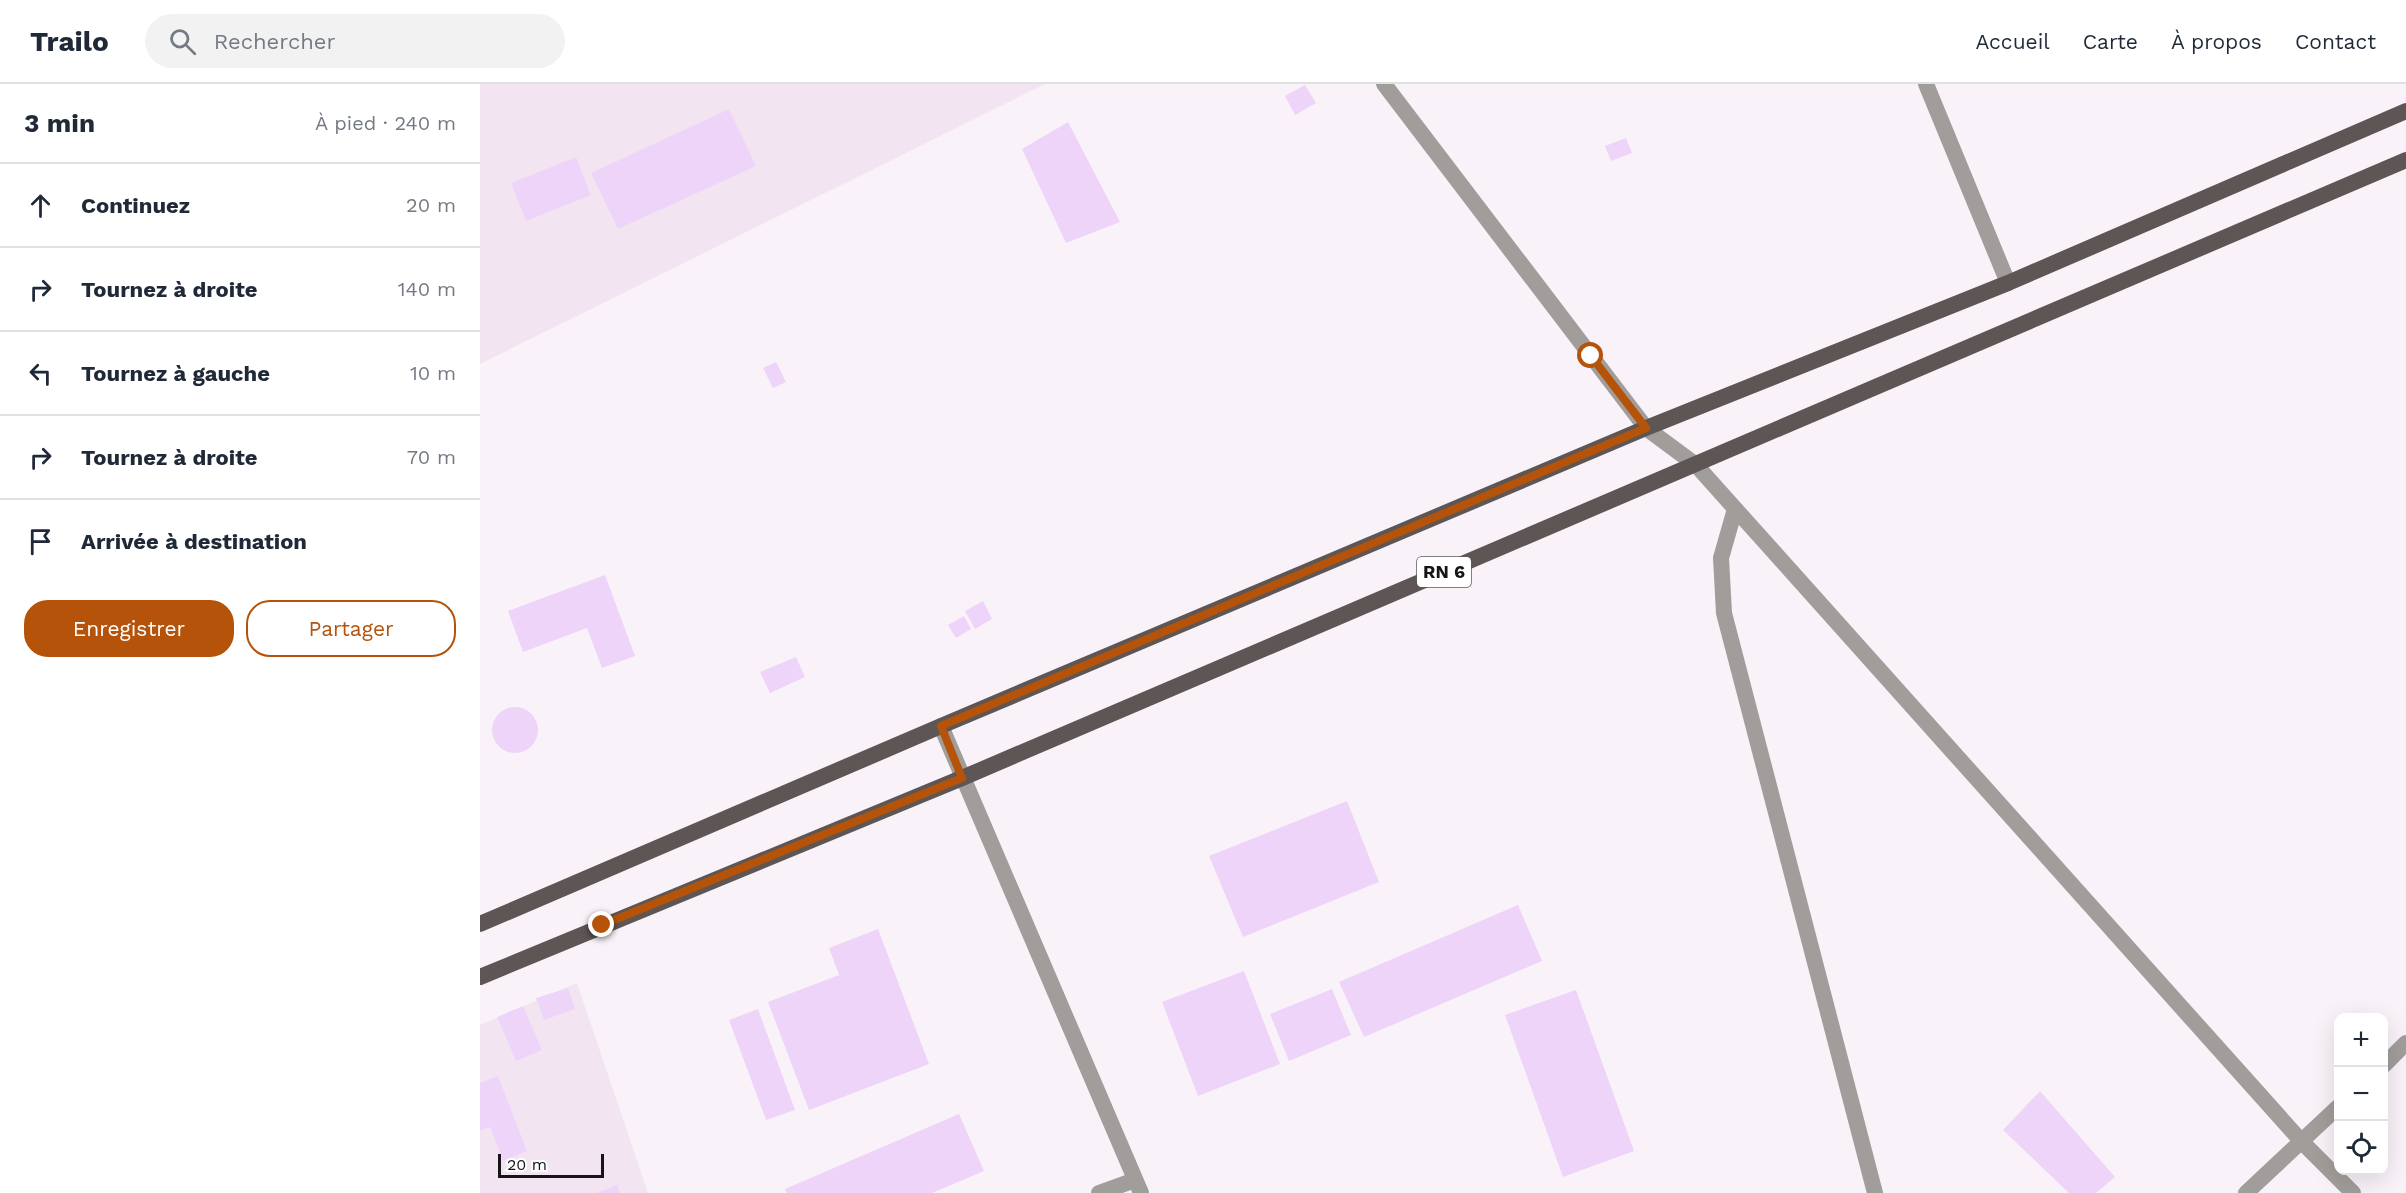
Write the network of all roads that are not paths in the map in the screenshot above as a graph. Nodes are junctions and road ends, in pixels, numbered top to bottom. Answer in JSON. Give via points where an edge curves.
{"nodes":[{"id":1,"x":1384,"y":84,"type":"edge"},
{"id":2,"x":1926,"y":84,"type":"edge"},
{"id":3,"x":2406,"y":111,"type":"edge"},
{"id":4,"x":2406,"y":160,"type":"edge"},
{"id":5,"x":2008,"y":283,"type":"junction"},
{"id":6,"x":1646,"y":428,"type":"junction"},
{"id":7,"x":1696,"y":465,"type":"junction"},
{"id":8,"x":1735,"y":509,"type":"junction"},
{"id":9,"x":941,"y":726,"type":"junction"},
{"id":10,"x":962,"y":778,"type":"junction"},
{"id":11,"x":480,"y":924,"type":"edge"},
{"id":12,"x":480,"y":977,"type":"edge"},
{"id":13,"x":2406,"y":1044,"type":"edge"},
{"id":14,"x":2388,"y":1061,"type":"edge"},
{"id":15,"x":2334,"y":1111,"type":"edge"},
{"id":16,"x":2302,"y":1142,"type":"junction"},
{"id":17,"x":1138,"y":1187,"type":"edge"},
{"id":18,"x":1099,"y":1193,"type":"edge"},
{"id":19,"x":1875,"y":1193,"type":"edge"},
{"id":20,"x":2247,"y":1193,"type":"edge"},
{"id":21,"x":2353,"y":1193,"type":"edge"}],
"edges":[{"from":1,"to":6,"type":"street"},
{"from":2,"to":5,"type":"street"},
{"from":3,"to":5,"type":"main road","number":"RN 6"},
{"from":4,"to":7,"type":"main road","number":"RN 6"},
{"from":5,"to":6,"type":"main road","number":"RN 6"},
{"from":6,"to":7,"type":"street"},
{"from":6,"to":9,"type":"main road","number":"RN 6"},
{"from":7,"to":8,"type":"street"},
{"from":7,"to":10,"type":"main road","number":"RN 6"},
{"from":8,"to":16,"type":"street"},
{"from":8,"to":19,"type":"street","via":[[1721,558],[1724,612]]},
{"from":9,"to":10,"type":"street"},
{"from":9,"to":11,"type":"main road","number":"RN 6"},
{"from":10,"to":12,"type":"main road","number":"RN 6"},
{"from":10,"to":17,"type":"street"},
{"from":13,"to":14,"type":"street"},
{"from":15,"to":16,"type":"street"},
{"from":16,"to":20,"type":"street"},
{"from":16,"to":21,"type":"street"},
{"from":17,"to":18,"type":"street"}]}
